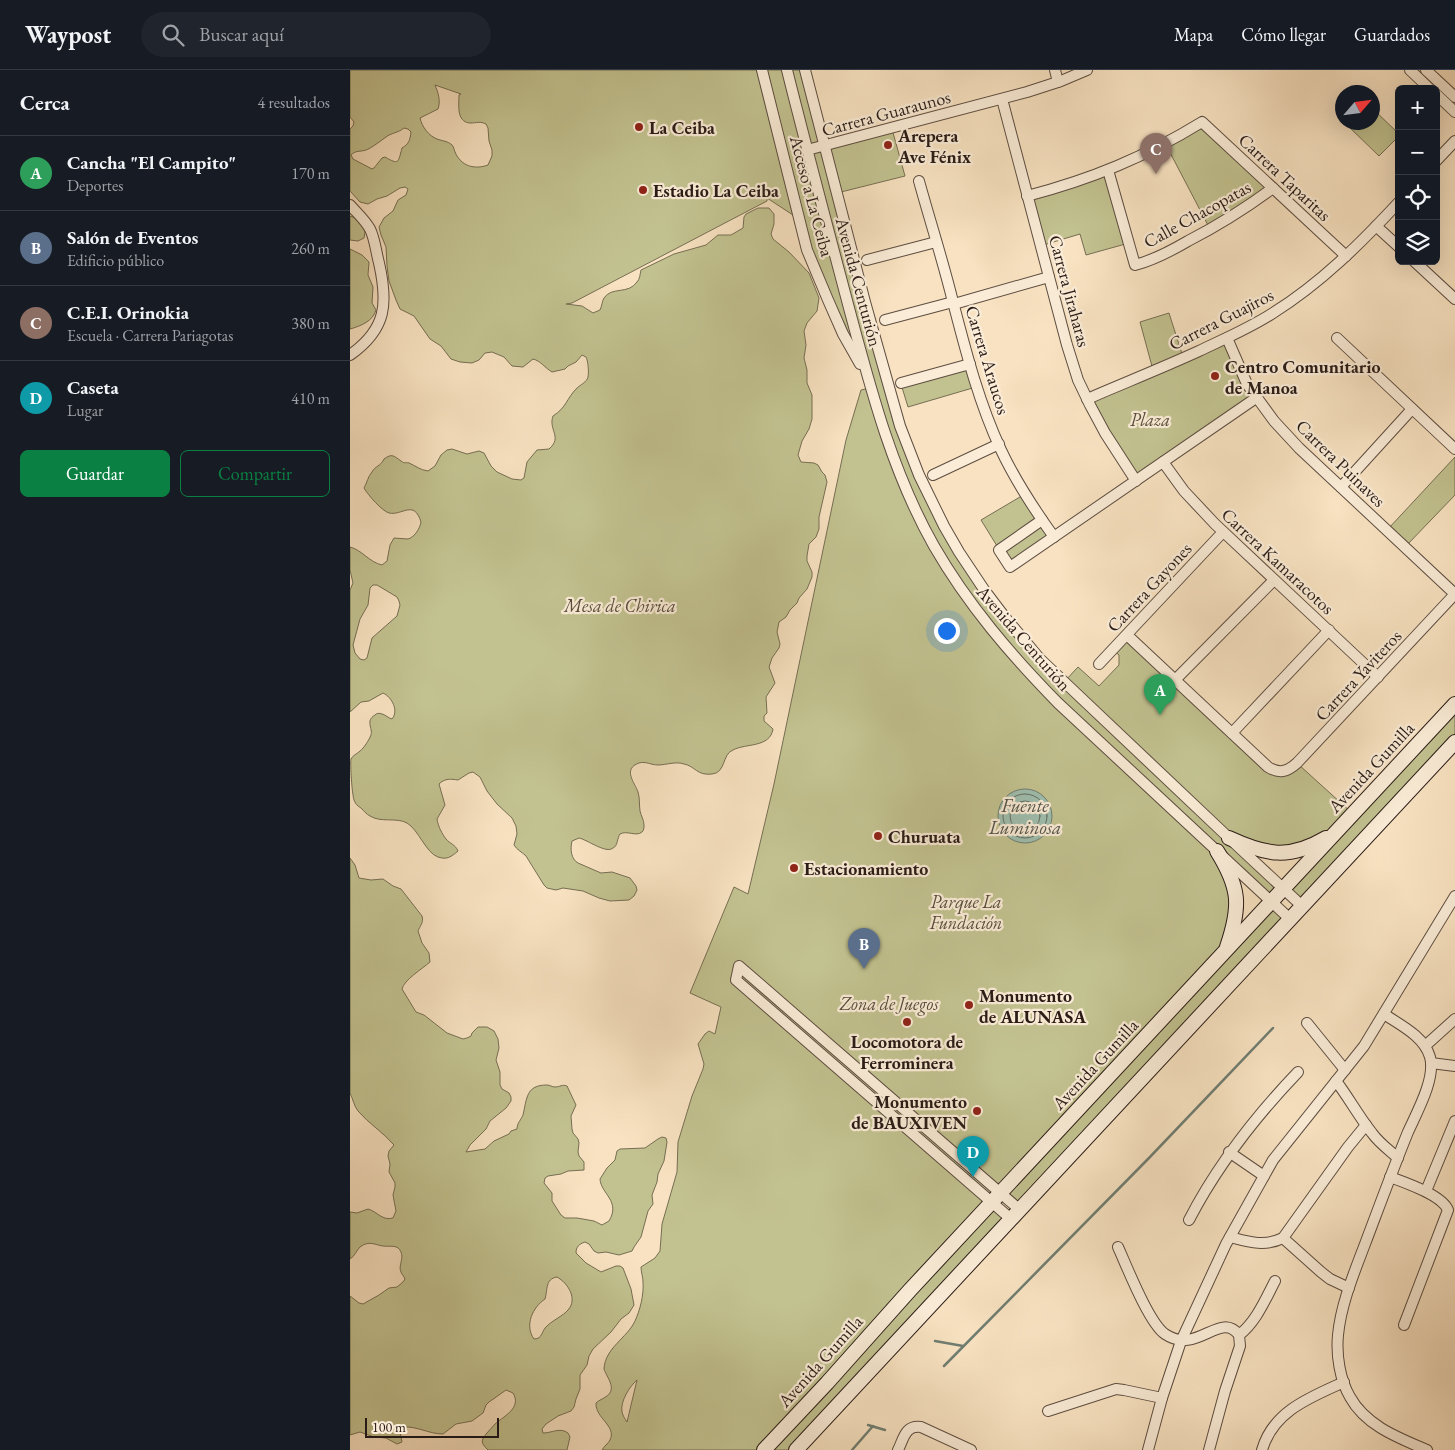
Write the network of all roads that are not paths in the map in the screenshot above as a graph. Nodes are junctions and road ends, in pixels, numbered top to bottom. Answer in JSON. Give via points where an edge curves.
{"nodes":[{"id":1,"x":762,"y":70,"type":"edge"},
{"id":2,"x":787,"y":70,"type":"edge"},
{"id":3,"x":805,"y":70,"type":"edge"},
{"id":4,"x":1055,"y":70,"type":"edge"},
{"id":5,"x":1086,"y":70,"type":"edge"},
{"id":6,"x":1410,"y":70,"type":"edge"},
{"id":7,"x":1426,"y":70,"type":"edge"},
{"id":8,"x":1058,"y":82,"type":"junction"},
{"id":9,"x":1426,"y":85,"type":"edge"},
{"id":10,"x":1455,"y":97,"type":"edge"},
{"id":11,"x":1440,"y":98,"type":"edge"},
{"id":12,"x":1002,"y":99,"type":"junction"},
{"id":13,"x":1455,"y":112,"type":"edge"},
{"id":14,"x":1455,"y":141,"type":"edge"},
{"id":15,"x":824,"y":146,"type":"junction"},
{"id":16,"x":807,"y":150,"type":"junction"},
{"id":17,"x":1440,"y":157,"type":"edge"},
{"id":18,"x":1108,"y":170,"type":"junction"},
{"id":19,"x":919,"y":181,"type":"dead end"},
{"id":20,"x":1273,"y":188,"type":"junction"},
{"id":21,"x":1027,"y":196,"type":"junction"},
{"id":22,"x":350,"y":205,"type":"edge"},
{"id":23,"x":1395,"y":206,"type":"edge"},
{"id":24,"x":1376,"y":226,"type":"junction"},
{"id":25,"x":936,"y":242,"type":"junction"},
{"id":26,"x":1395,"y":243,"type":"edge"},
{"id":27,"x":1346,"y":256,"type":"junction"},
{"id":28,"x":867,"y":260,"type":"dead end"},
{"id":29,"x":1418,"y":265,"type":"edge"},
{"id":30,"x":1049,"y":277,"type":"junction"},
{"id":31,"x":1455,"y":299,"type":"edge"},
{"id":32,"x":954,"y":303,"type":"junction"},
{"id":33,"x":885,"y":320,"type":"dead end"},
{"id":34,"x":1227,"y":338,"type":"junction"},
{"id":35,"x":1337,"y":338,"type":"dead end"},
{"id":36,"x":350,"y":355,"type":"edge"},
{"id":37,"x":970,"y":364,"type":"junction"},
{"id":38,"x":868,"y":380,"type":"junction"},
{"id":39,"x":901,"y":383,"type":"dead end"},
{"id":40,"x":1256,"y":398,"type":"junction"},
{"id":41,"x":1087,"y":399,"type":"junction"},
{"id":42,"x":1412,"y":409,"type":"junction"},
{"id":43,"x":998,"y":444,"type":"junction"},
{"id":44,"x":1455,"y":449,"type":"edge"},
{"id":45,"x":1163,"y":462,"type":"junction"},
{"id":46,"x":933,"y":475,"type":"dead end"},
{"id":47,"x":1136,"y":480,"type":"junction"},
{"id":48,"x":1341,"y":487,"type":"junction"},
{"id":49,"x":1042,"y":520,"type":"junction"},
{"id":50,"x":1223,"y":532,"type":"junction"},
{"id":51,"x":1054,"y":537,"type":"junction"},
{"id":52,"x":1274,"y":580,"type":"junction"},
{"id":53,"x":1455,"y":594,"type":"edge"},
{"id":54,"x":1329,"y":630,"type":"junction"},
{"id":55,"x":1127,"y":635,"type":"junction"},
{"id":56,"x":1099,"y":664,"type":"dead end"},
{"id":57,"x":1378,"y":677,"type":"junction"},
{"id":58,"x":1175,"y":680,"type":"junction"},
{"id":59,"x":1455,"y":704,"type":"edge"},
{"id":60,"x":1232,"y":733,"type":"junction"},
{"id":61,"x":1455,"y":742,"type":"edge"},
{"id":62,"x":1335,"y":833,"type":"junction"},
{"id":63,"x":1228,"y":838,"type":"junction"},
{"id":64,"x":1217,"y":851,"type":"junction"},
{"id":65,"x":1284,"y":888,"type":"junction"},
{"id":66,"x":1455,"y":896,"type":"edge"},
{"id":67,"x":1271,"y":902,"type":"junction"},
{"id":68,"x":1302,"y":906,"type":"junction"},
{"id":69,"x":1290,"y":919,"type":"junction"},
{"id":70,"x":1225,"y":952,"type":"junction"},
{"id":71,"x":1384,"y":1014,"type":"junction"},
{"id":72,"x":1455,"y":1018,"type":"edge"},
{"id":73,"x":1306,"y":1023,"type":"dead end"},
{"id":74,"x":1425,"y":1046,"type":"junction"},
{"id":75,"x":1431,"y":1063,"type":"junction"},
{"id":76,"x":1455,"y":1066,"type":"edge"},
{"id":77,"x":1345,"y":1070,"type":"junction"},
{"id":78,"x":1298,"y":1072,"type":"dead end"},
{"id":79,"x":1336,"y":1081,"type":"junction"},
{"id":80,"x":1455,"y":1122,"type":"edge"},
{"id":81,"x":1366,"y":1125,"type":"junction"},
{"id":82,"x":1229,"y":1152,"type":"junction"},
{"id":83,"x":1398,"y":1158,"type":"junction"},
{"id":84,"x":1264,"y":1176,"type":"junction"},
{"id":85,"x":1390,"y":1177,"type":"junction"},
{"id":86,"x":1426,"y":1191,"type":"junction"},
{"id":87,"x":996,"y":1197,"type":"junction"},
{"id":88,"x":1016,"y":1215,"type":"junction"},
{"id":89,"x":1189,"y":1220,"type":"dead end"},
{"id":90,"x":1230,"y":1237,"type":"junction"},
{"id":91,"x":1283,"y":1238,"type":"junction"},
{"id":92,"x":1118,"y":1247,"type":"dead end"},
{"id":93,"x":1275,"y":1281,"type":"dead end"},
{"id":94,"x":1350,"y":1288,"type":"junction"},
{"id":95,"x":1404,"y":1325,"type":"dead end"},
{"id":96,"x":1239,"y":1335,"type":"junction"},
{"id":97,"x":1181,"y":1341,"type":"junction"},
{"id":98,"x":1344,"y":1382,"type":"junction"},
{"id":99,"x":1162,"y":1398,"type":"junction"},
{"id":100,"x":1048,"y":1412,"type":"dead end"},
{"id":101,"x":764,"y":1450,"type":"edge"},
{"id":102,"x":796,"y":1450,"type":"edge"},
{"id":103,"x":898,"y":1450,"type":"edge"},
{"id":104,"x":970,"y":1450,"type":"edge"},
{"id":105,"x":1148,"y":1450,"type":"edge"},
{"id":106,"x":1209,"y":1450,"type":"edge"},
{"id":107,"x":1262,"y":1450,"type":"edge"},
{"id":108,"x":1427,"y":1450,"type":"edge"}],
"edges":[{"from":1,"to":38,"type":"street","name":"Acceso a La Ceiba","via":[[807,250],[843,334]]},
{"from":2,"to":16,"type":"street","name":"Avenida Centurión"},
{"from":3,"to":15,"type":"street","name":"Avenida Centurión"},
{"from":4,"to":8,"type":"street"},
{"from":5,"to":8,"type":"street","name":"Carrera Guaraunos"},
{"from":6,"to":9,"type":"street"},
{"from":7,"to":10,"type":"street"},
{"from":8,"to":12,"type":"street","name":"Carrera Guaraunos"},
{"from":11,"to":13,"type":"street"},
{"from":12,"to":15,"type":"street","name":"Carrera Guaraunos"},
{"from":12,"to":21,"type":"street","name":"Carrera Jiraharas"},
{"from":14,"to":17,"type":"street"},
{"from":15,"to":16,"type":"street","name":"Carrera Guaraunos"},
{"from":15,"to":63,"type":"street","name":"Avenida Centurión","via":[[900,426],[944,526],[999,610],[1040,659]]},
{"from":16,"to":38,"type":"street","name":"Avenida Centurión"},
{"from":18,"to":20,"type":"street","name":"Carrera Taparitas","via":[[1202,122]]},
{"from":18,"to":20,"type":"street","name":"Calle Chacopatas","via":[[1135,265],[1200,235]]},
{"from":18,"to":21,"type":"street"},
{"from":19,"to":25,"type":"street","name":"Carrera Araucos"},
{"from":20,"to":27,"type":"street","name":"Carrera Taparitas"},
{"from":21,"to":30,"type":"street","name":"Carrera Jiraharas"},
{"from":22,"to":36,"type":"street","via":[[372,233],[384,303],[374,330],[364,345]]},
{"from":23,"to":24,"type":"street","name":"Carrera Guajiros"},
{"from":24,"to":26,"type":"street"},
{"from":24,"to":27,"type":"street","name":"Carrera Guajiros"},
{"from":25,"to":28,"type":"street"},
{"from":25,"to":32,"type":"street","name":"Carrera Araucos"},
{"from":27,"to":34,"type":"street","name":"Carrera Guajiros","via":[[1286,304]]},
{"from":29,"to":31,"type":"street"},
{"from":30,"to":32,"type":"street"},
{"from":30,"to":41,"type":"street","name":"Carrera Jiraharas","via":[[1070,353]]},
{"from":32,"to":33,"type":"street"},
{"from":32,"to":37,"type":"street","name":"Carrera Araucos"},
{"from":34,"to":40,"type":"street","name":"Carrera Puinaves"},
{"from":34,"to":41,"type":"street","name":"Carrera Guajiros"},
{"from":35,"to":42,"type":"street"},
{"from":37,"to":39,"type":"street"},
{"from":37,"to":43,"type":"street","name":"Carrera Araucos"},
{"from":38,"to":64,"type":"street","name":"Avenida Centurión","via":[[885,437],[909,495],[934,545],[974,608],[1053,697]]},
{"from":40,"to":45,"type":"street"},
{"from":40,"to":48,"type":"street","name":"Carrera Puinaves","via":[[1285,434]]},
{"from":41,"to":47,"type":"street","name":"Carrera Jiraharas"},
{"from":42,"to":44,"type":"street"},
{"from":42,"to":48,"type":"street"},
{"from":43,"to":46,"type":"street"},
{"from":43,"to":49,"type":"street","name":"Carrera Araucos"},
{"from":45,"to":47,"type":"street"},
{"from":45,"to":50,"type":"street","name":"Carrera Kamaracotos","via":[[1184,491]]},
{"from":47,"to":51,"type":"street"},
{"from":48,"to":53,"type":"street","name":"Carrera Puinaves"},
{"from":49,"to":51,"type":"street","name":"Carrera Araucos"},
{"from":49,"to":51,"type":"street","via":[[998,550],[1010,567]]},
{"from":50,"to":52,"type":"street","name":"Carrera Kamaracotos"},
{"from":50,"to":55,"type":"street","name":"Carrera Gayones"},
{"from":52,"to":54,"type":"street","name":"Carrera Kamaracotos"},
{"from":52,"to":58,"type":"street"},
{"from":53,"to":57,"type":"street","name":"Carrera Yaviteros"},
{"from":54,"to":57,"type":"street","name":"Carrera Kamaracotos"},
{"from":54,"to":60,"type":"street"},
{"from":55,"to":56,"type":"street","name":"Carrera Gayones"},
{"from":55,"to":58,"type":"street"},
{"from":57,"to":60,"type":"street","name":"Carrera Yaviteros","via":[[1292,768],[1281,772],[1268,767]]},
{"from":58,"to":60,"type":"street"},
{"from":59,"to":62,"type":"main road","name":"Avenida Gumilla"},
{"from":61,"to":68,"type":"main road"},
{"from":62,"to":63,"type":"main road","via":[[1304,849],[1279,854]]},
{"from":62,"to":65,"type":"main road","name":"Avenida Gumilla"},
{"from":63,"to":65,"type":"street","name":"Avenida Centurión"},
{"from":64,"to":67,"type":"street","name":"Avenida Centurión"},
{"from":64,"to":70,"type":"main road","via":[[1230,874],[1237,900]]},
{"from":65,"to":67,"type":"main road","name":"Avenida Gumilla"},
{"from":65,"to":68,"type":"street","name":"Avenida Centurión"},
{"from":66,"to":71,"type":"street"},
{"from":67,"to":69,"type":"street","name":"Avenida Centurión"},
{"from":67,"to":70,"type":"main road","name":"Avenida Gumilla"},
{"from":68,"to":69,"type":"main road"},
{"from":69,"to":88,"type":"main road"},
{"from":70,"to":87,"type":"main road","name":"Avenida Gumilla"},
{"from":71,"to":74,"type":"street"},
{"from":71,"to":77,"type":"street"},
{"from":72,"to":74,"type":"street"},
{"from":73,"to":77,"type":"street"},
{"from":74,"to":75,"type":"street"},
{"from":75,"to":76,"type":"street"},
{"from":75,"to":83,"type":"street","via":[[1426,1089]]},
{"from":77,"to":79,"type":"street"},
{"from":78,"to":82,"type":"street"},
{"from":79,"to":81,"type":"street"},
{"from":79,"to":84,"type":"street"},
{"from":80,"to":86,"type":"street"},
{"from":81,"to":83,"type":"street"},
{"from":81,"to":91,"type":"street"},
{"from":82,"to":84,"type":"street"},
{"from":82,"to":89,"type":"street"},
{"from":83,"to":85,"type":"street"},
{"from":84,"to":90,"type":"street"},
{"from":85,"to":86,"type":"street"},
{"from":85,"to":94,"type":"street"},
{"from":86,"to":95,"type":"street","via":[[1444,1204],[1448,1212]]},
{"from":87,"to":87,"type":"street","via":[[739,966],[736,980]]},
{"from":87,"to":88,"type":"street"},
{"from":87,"to":101,"type":"main road","name":"Avenida Gumilla"},
{"from":88,"to":102,"type":"main road"},
{"from":90,"to":91,"type":"street","via":[[1259,1244]]},
{"from":90,"to":97,"type":"street"},
{"from":91,"to":94,"type":"street","via":[[1330,1279]]},
{"from":92,"to":97,"type":"street","via":[[1151,1316],[1165,1334]]},
{"from":93,"to":96,"type":"street","via":[[1253,1321]]},
{"from":94,"to":98,"type":"street","via":[[1338,1335],[1338,1358]]},
{"from":96,"to":97,"type":"street","via":[[1231,1328],[1222,1327]]},
{"from":96,"to":106,"type":"street","via":[[1240,1346]]},
{"from":97,"to":99,"type":"street"},
{"from":98,"to":107,"type":"street","via":[[1292,1408],[1278,1421]]},
{"from":98,"to":108,"type":"street","via":[[1350,1398],[1373,1423]]},
{"from":99,"to":100,"type":"street","via":[[1116,1389]]},
{"from":99,"to":105,"type":"street"},
{"from":103,"to":104,"type":"street","via":[[908,1429],[914,1426]]}]}
